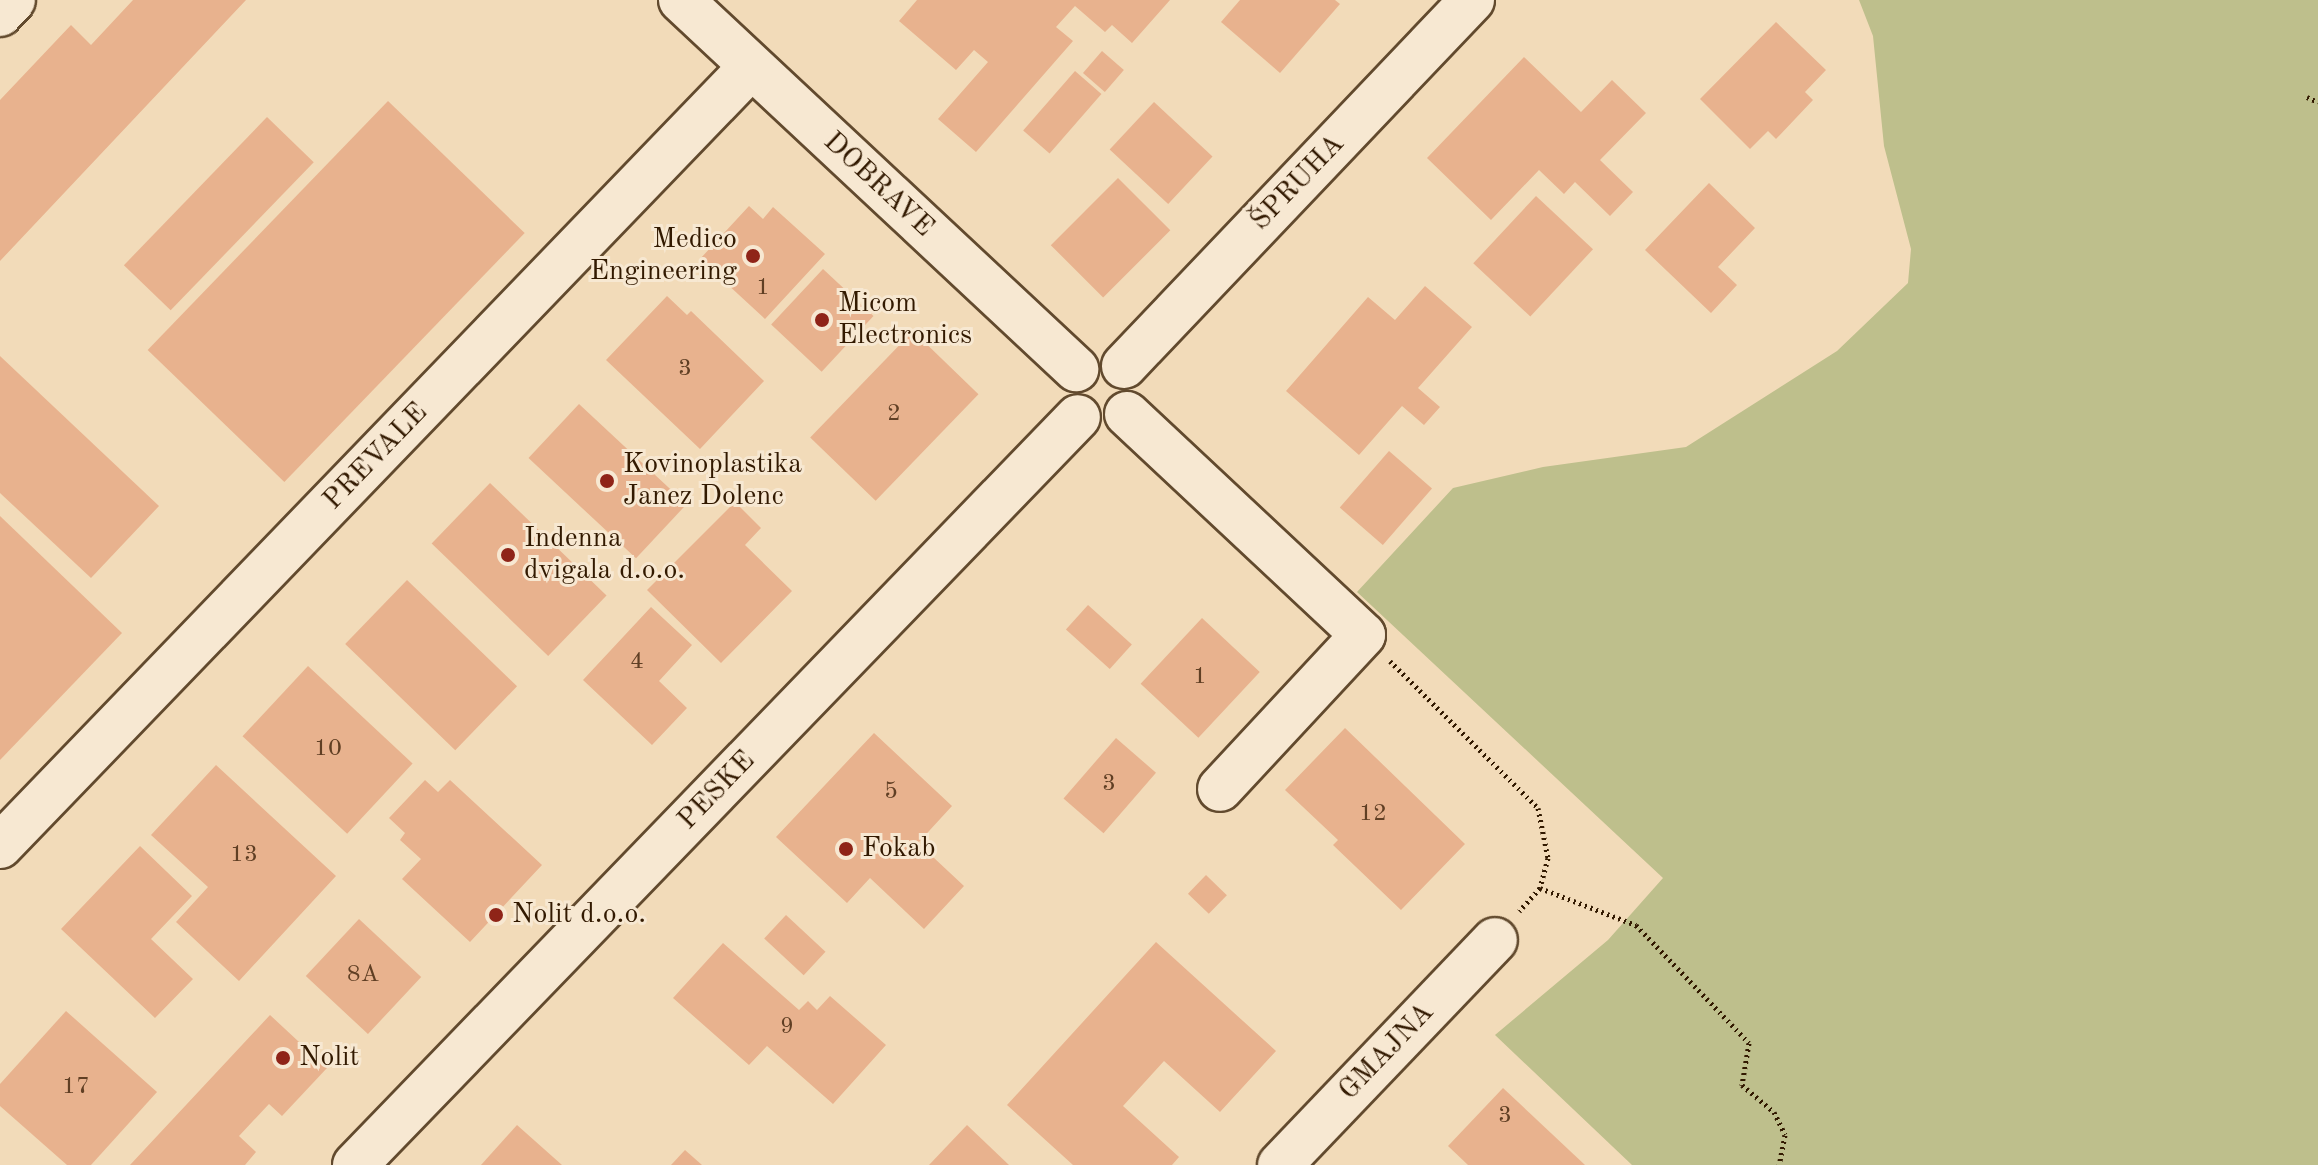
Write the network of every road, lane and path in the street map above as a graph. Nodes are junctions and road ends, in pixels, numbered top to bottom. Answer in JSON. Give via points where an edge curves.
{"nodes":[{"id":1,"x":13,"y":0,"type":"edge"},
{"id":2,"x":681,"y":0,"type":"edge"},
{"id":3,"x":1472,"y":0,"type":"edge"},
{"id":4,"x":0,"y":14,"type":"edge"},
{"id":5,"x":751,"y":67,"type":"junction"},
{"id":6,"x":2307,"y":97,"type":"dead end"},
{"id":7,"x":2318,"y":102,"type":"edge"},
{"id":8,"x":1124,"y":366,"type":"junction"},
{"id":9,"x":1076,"y":369,"type":"junction"},
{"id":10,"x":1127,"y":414,"type":"junction"},
{"id":11,"x":1078,"y":417,"type":"junction"},
{"id":12,"x":1363,"y":635,"type":"junction"},
{"id":13,"x":1220,"y":789,"type":"dead end"},
{"id":14,"x":0,"y":846,"type":"edge"},
{"id":15,"x":1540,"y":888,"type":"junction"},
{"id":16,"x":1495,"y":940,"type":"joint"},
{"id":17,"x":355,"y":1165,"type":"edge"},
{"id":18,"x":1280,"y":1165,"type":"edge"},
{"id":19,"x":1779,"y":1165,"type":"edge"}],
"edges":[{"from":1,"to":4,"type":"street"},
{"from":2,"to":5,"type":"street","name":"DOBRAVE"},
{"from":3,"to":8,"type":"street","name":"ŠPRUHA"},
{"from":5,"to":9,"type":"street","name":"DOBRAVE"},
{"from":5,"to":14,"type":"street","name":"PREVALE"},
{"from":6,"to":7,"type":"path"},
{"from":8,"to":9,"type":"street","via":[[1105,357]]},
{"from":8,"to":10,"type":"street","via":[[1136,395]]},
{"from":9,"to":11,"type":"street","via":[[1068,399]]},
{"from":10,"to":11,"type":"street","via":[[1098,426]]},
{"from":10,"to":12,"type":"street"},
{"from":11,"to":17,"type":"street","name":"PESKE"},
{"from":12,"to":13,"type":"street"},
{"from":12,"to":15,"type":"path","via":[[1538,808],[1548,858]]},
{"from":15,"to":16,"type":"path"},
{"from":15,"to":19,"type":"path","via":[[1636,925],[1749,1043],[1742,1085],[1774,1112],[1785,1135]]},
{"from":16,"to":18,"type":"street","name":"GMAJNA"}]}
